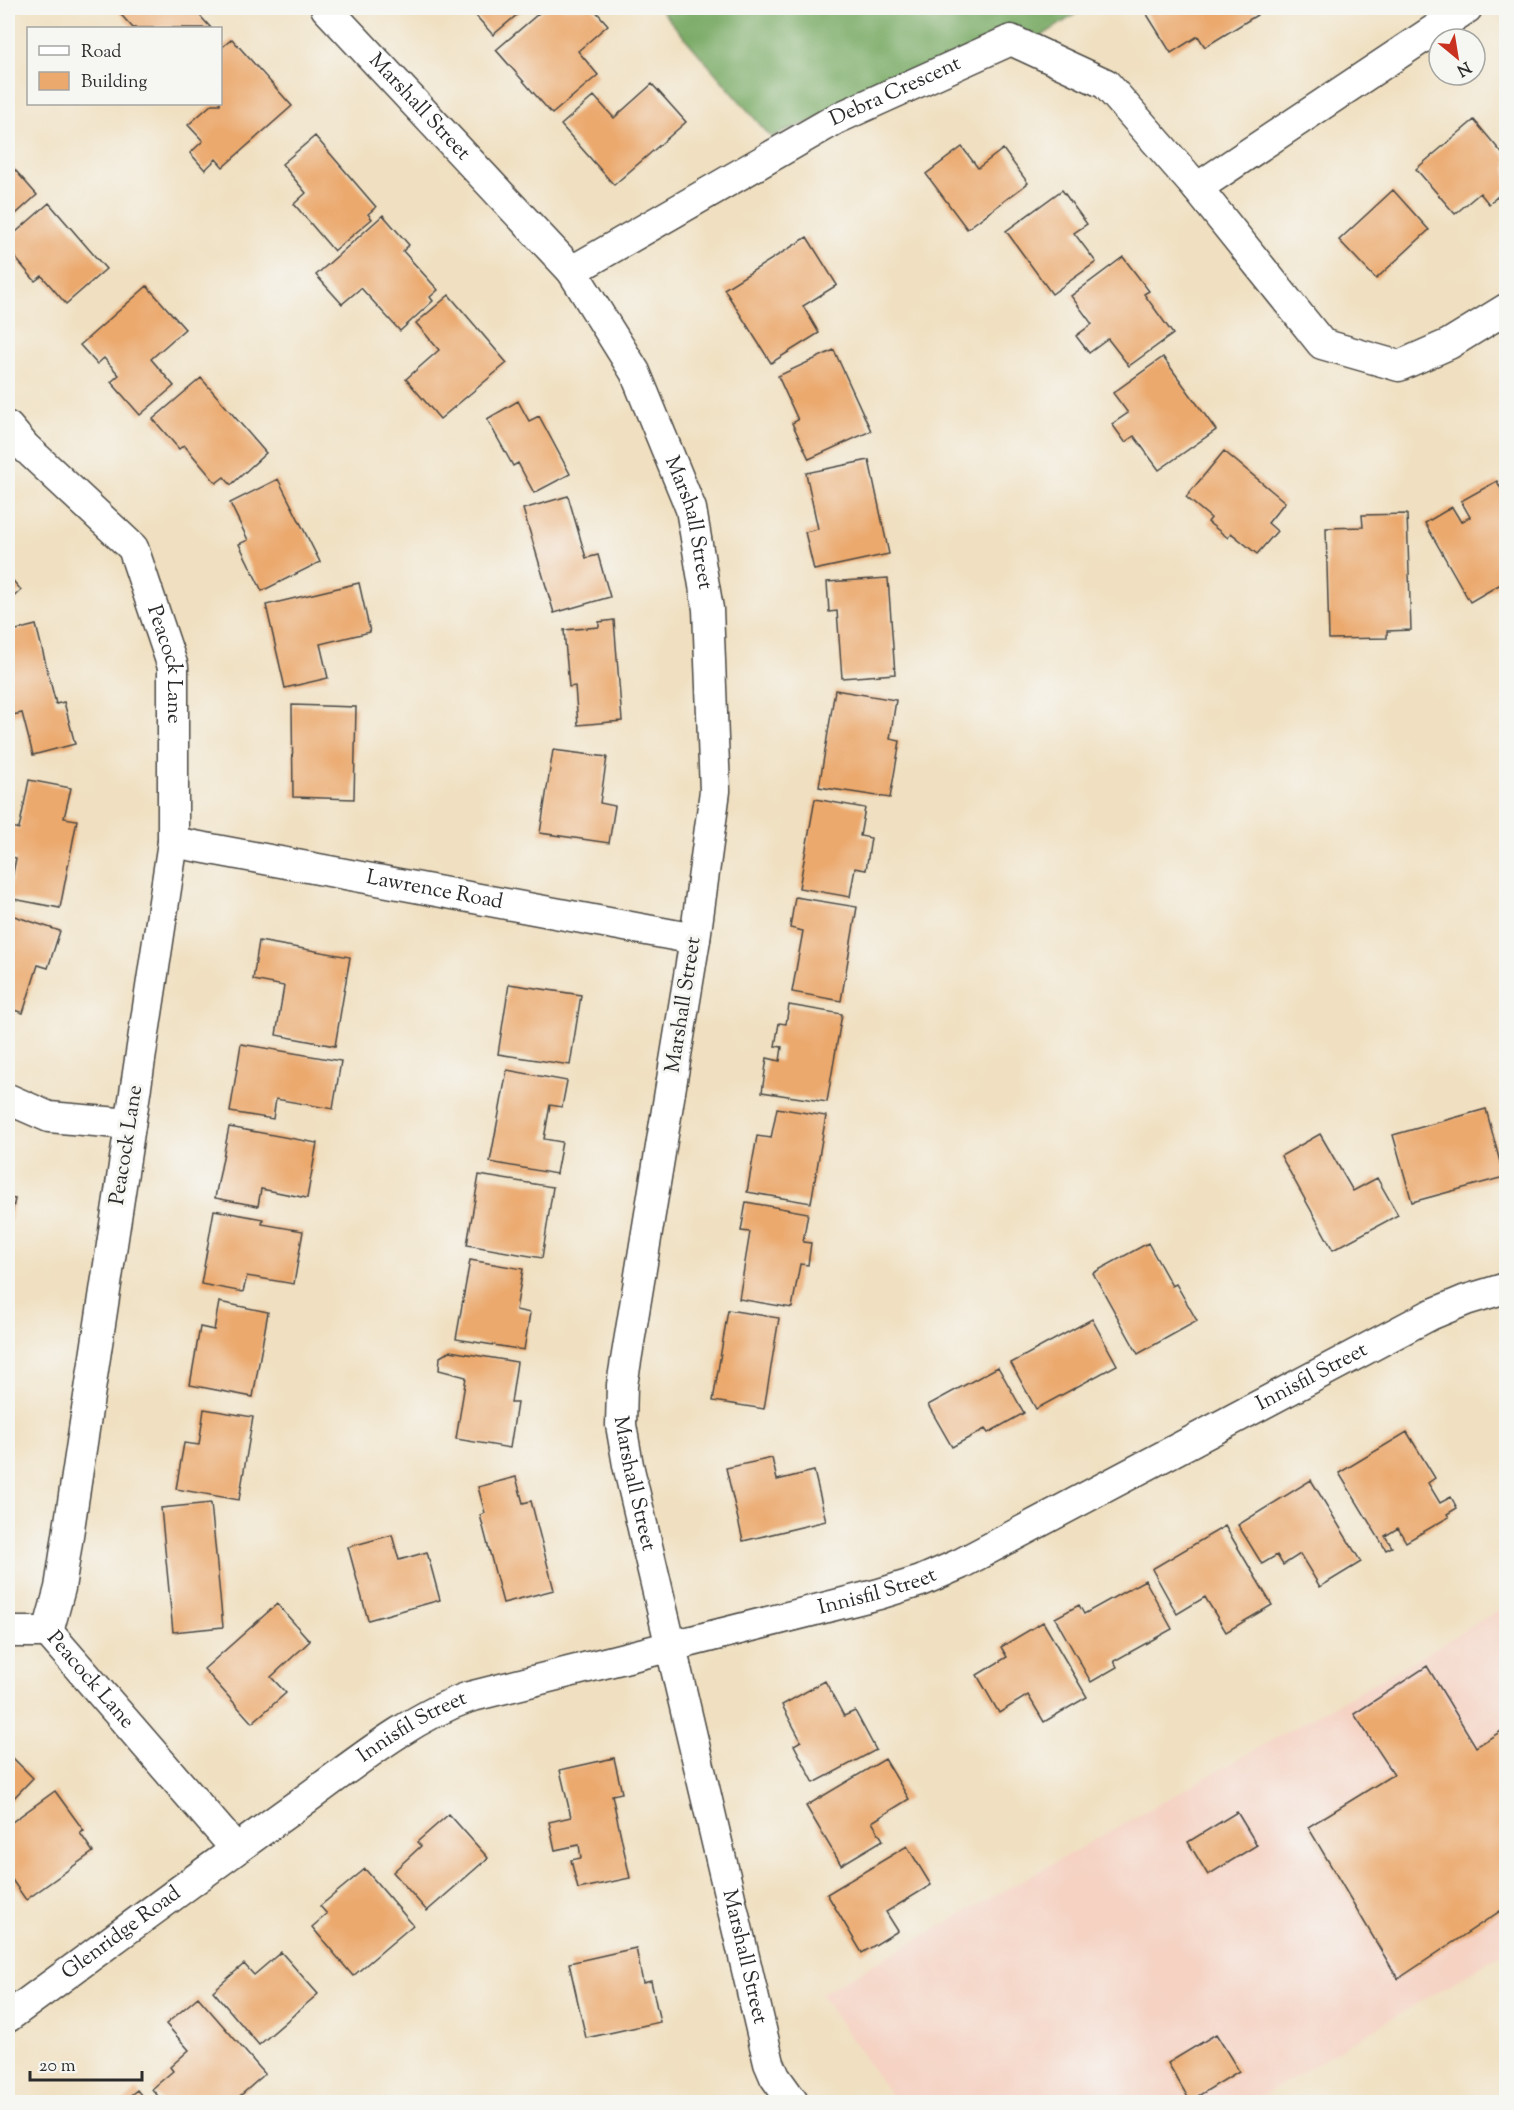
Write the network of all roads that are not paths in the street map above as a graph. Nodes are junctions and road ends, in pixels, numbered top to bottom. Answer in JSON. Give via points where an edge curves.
{"nodes":[{"id":1,"x":326,"y":8,"type":"edge"},
{"id":2,"x":1467,"y":8,"type":"edge"},
{"id":3,"x":1197,"y":188,"type":"junction"},
{"id":4,"x":572,"y":272,"type":"junction"},
{"id":5,"x":1506,"y":309,"type":"edge"},
{"id":6,"x":8,"y":427,"type":"edge"},
{"id":7,"x":173,"y":842,"type":"junction"},
{"id":8,"x":695,"y":939,"type":"junction"},
{"id":9,"x":8,"y":1099,"type":"edge"},
{"id":10,"x":130,"y":1124,"type":"junction"},
{"id":11,"x":1506,"y":1288,"type":"edge"},
{"id":12,"x":8,"y":1632,"type":"edge"},
{"id":13,"x":48,"y":1632,"type":"junction"},
{"id":14,"x":672,"y":1646,"type":"junction"},
{"id":15,"x":236,"y":1849,"type":"junction"},
{"id":16,"x":8,"y":2017,"type":"edge"},
{"id":17,"x":793,"y":2103,"type":"edge"}],
"edges":[{"from":1,"to":4,"type":"street","name":"Marshall Street"},
{"from":2,"to":3,"type":"street"},
{"from":3,"to":4,"type":"street","name":"Debra Crescent","via":[[1106,84],[1011,40],[836,119]]},
{"from":3,"to":5,"type":"street","name":"Debra Crescent","via":[[1322,344],[1399,366],[1449,344]]},
{"from":4,"to":8,"type":"street","name":"Marshall Street","via":[[634,372],[691,509],[708,609],[715,791]]},
{"from":6,"to":7,"type":"street","name":"Peacock Lane","via":[[133,548],[173,667]]},
{"from":7,"to":8,"type":"street","name":"Lawrence Road"},
{"from":7,"to":10,"type":"street","name":"Peacock Lane"},
{"from":8,"to":14,"type":"street","name":"Marshall Street","via":[[622,1385],[621,1425],[628,1465]]},
{"from":9,"to":10,"type":"street","via":[[49,1117]]},
{"from":10,"to":13,"type":"street","name":"Peacock Lane","via":[[60,1588]]},
{"from":11,"to":14,"type":"street","name":"Innisfil Street","via":[[1430,1315],[921,1581]]},
{"from":12,"to":13,"type":"street"},
{"from":13,"to":15,"type":"street","name":"Peacock Lane"},
{"from":14,"to":15,"type":"street","name":"Innisfil Street","via":[[443,1707]]},
{"from":14,"to":17,"type":"street","name":"Marshall Street","via":[[769,2063]]},
{"from":15,"to":16,"type":"street","name":"Glenridge Road"}]}
